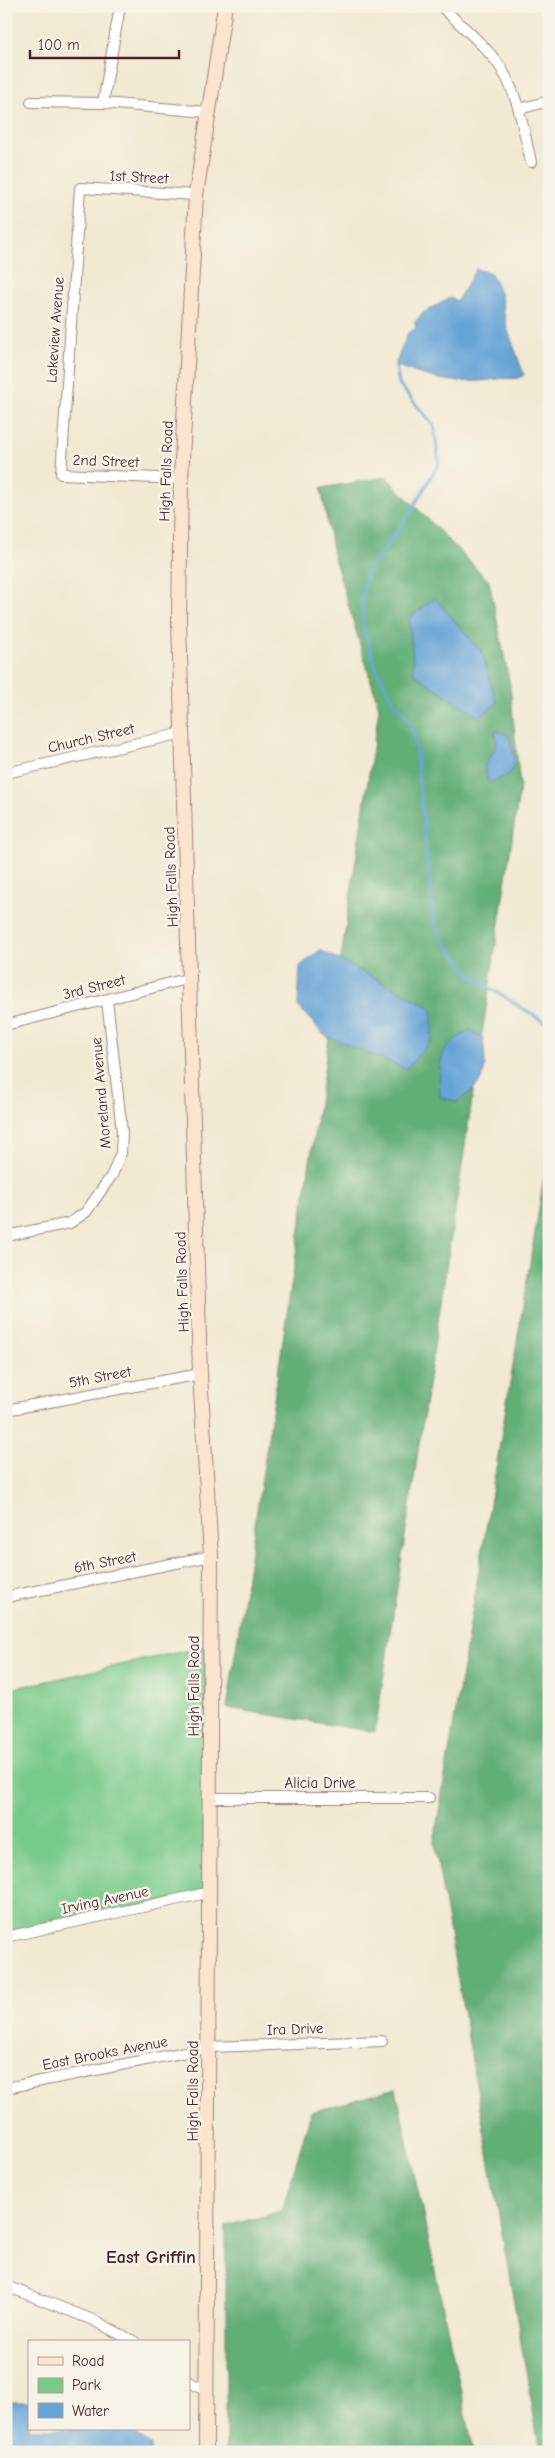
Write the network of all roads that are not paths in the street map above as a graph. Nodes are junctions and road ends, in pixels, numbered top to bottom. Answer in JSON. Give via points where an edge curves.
{"nodes":[{"id":1,"x":120,"y":6,"type":"edge"},
{"id":2,"x":225,"y":6,"type":"edge"},
{"id":3,"x":441,"y":6,"type":"edge"},
{"id":4,"x":549,"y":101,"type":"edge"},
{"id":5,"x":31,"y":102,"type":"dead end"},
{"id":6,"x":103,"y":104,"type":"junction"},
{"id":7,"x":519,"y":109,"type":"junction"},
{"id":8,"x":208,"y":112,"type":"junction"},
{"id":9,"x":532,"y":162,"type":"dead end"},
{"id":10,"x":80,"y":188,"type":"joint"},
{"id":11,"x":196,"y":195,"type":"junction"},
{"id":12,"x":61,"y":474,"type":"joint"},
{"id":13,"x":181,"y":479,"type":"junction"},
{"id":14,"x":182,"y":732,"type":"junction"},
{"id":15,"x":6,"y":773,"type":"edge"},
{"id":16,"x":190,"y":978,"type":"junction"},
{"id":17,"x":107,"y":1000,"type":"junction"},
{"id":18,"x":6,"y":1025,"type":"edge"},
{"id":19,"x":6,"y":1236,"type":"edge"},
{"id":20,"x":200,"y":1374,"type":"junction"},
{"id":21,"x":6,"y":1410,"type":"edge"},
{"id":22,"x":210,"y":1556,"type":"junction"},
{"id":23,"x":6,"y":1597,"type":"edge"},
{"id":24,"x":211,"y":1798,"type":"junction"},
{"id":25,"x":429,"y":1798,"type":"dead end"},
{"id":26,"x":211,"y":1892,"type":"junction"},
{"id":27,"x":6,"y":1937,"type":"edge"},
{"id":28,"x":382,"y":2041,"type":"dead end"},
{"id":29,"x":210,"y":2047,"type":"junction"},
{"id":30,"x":6,"y":2088,"type":"edge"},
{"id":31,"x":6,"y":2286,"type":"edge"},
{"id":32,"x":131,"y":2340,"type":"edge"},
{"id":33,"x":190,"y":2382,"type":"edge"},
{"id":34,"x":207,"y":2391,"type":"junction"},
{"id":35,"x":206,"y":2452,"type":"edge"}],
"edges":[{"from":1,"to":6,"type":"street"},
{"from":2,"to":8,"type":"street","name":"High Falls Road"},
{"from":3,"to":7,"type":"street","via":[[496,61]]},
{"from":4,"to":7,"type":"street"},
{"from":5,"to":6,"type":"street"},
{"from":6,"to":8,"type":"street"},
{"from":7,"to":9,"type":"street"},
{"from":8,"to":11,"type":"street","name":"High Falls Road"},
{"from":10,"to":11,"type":"street","name":"1st Street"},
{"from":10,"to":12,"type":"street","name":"Lakeview Avenue"},
{"from":11,"to":13,"type":"street","name":"High Falls Road"},
{"from":12,"to":13,"type":"street","name":"2nd Street"},
{"from":13,"to":14,"type":"street","name":"High Falls Road","via":[[179,620]]},
{"from":14,"to":15,"type":"street","name":"Church Street"},
{"from":14,"to":16,"type":"street","name":"High Falls Road"},
{"from":16,"to":17,"type":"street","name":"3rd Street"},
{"from":16,"to":20,"type":"street","name":"High Falls Road"},
{"from":17,"to":18,"type":"street","name":"3rd Street"},
{"from":17,"to":19,"type":"street","name":"Moreland Avenue","via":[[122,1131],[121,1153],[112,1175],[86,1212],[70,1222]]},
{"from":20,"to":21,"type":"street","name":"5th Street"},
{"from":20,"to":22,"type":"street","name":"High Falls Road"},
{"from":22,"to":23,"type":"street","name":"6th Street"},
{"from":22,"to":24,"type":"street","name":"High Falls Road"},
{"from":24,"to":25,"type":"street","name":"Alicia Drive"},
{"from":24,"to":26,"type":"street","name":"High Falls Road"},
{"from":26,"to":27,"type":"street","name":"Irving Avenue"},
{"from":26,"to":29,"type":"street","name":"High Falls Road"},
{"from":28,"to":29,"type":"street","name":"Ira Drive"},
{"from":29,"to":30,"type":"street","name":"East Brooks Avenue"},
{"from":29,"to":34,"type":"street","name":"High Falls Road"},
{"from":31,"to":32,"type":"street","via":[[93,2320]]},
{"from":33,"to":34,"type":"street"},
{"from":34,"to":35,"type":"street","name":"High Falls Road"}]}
